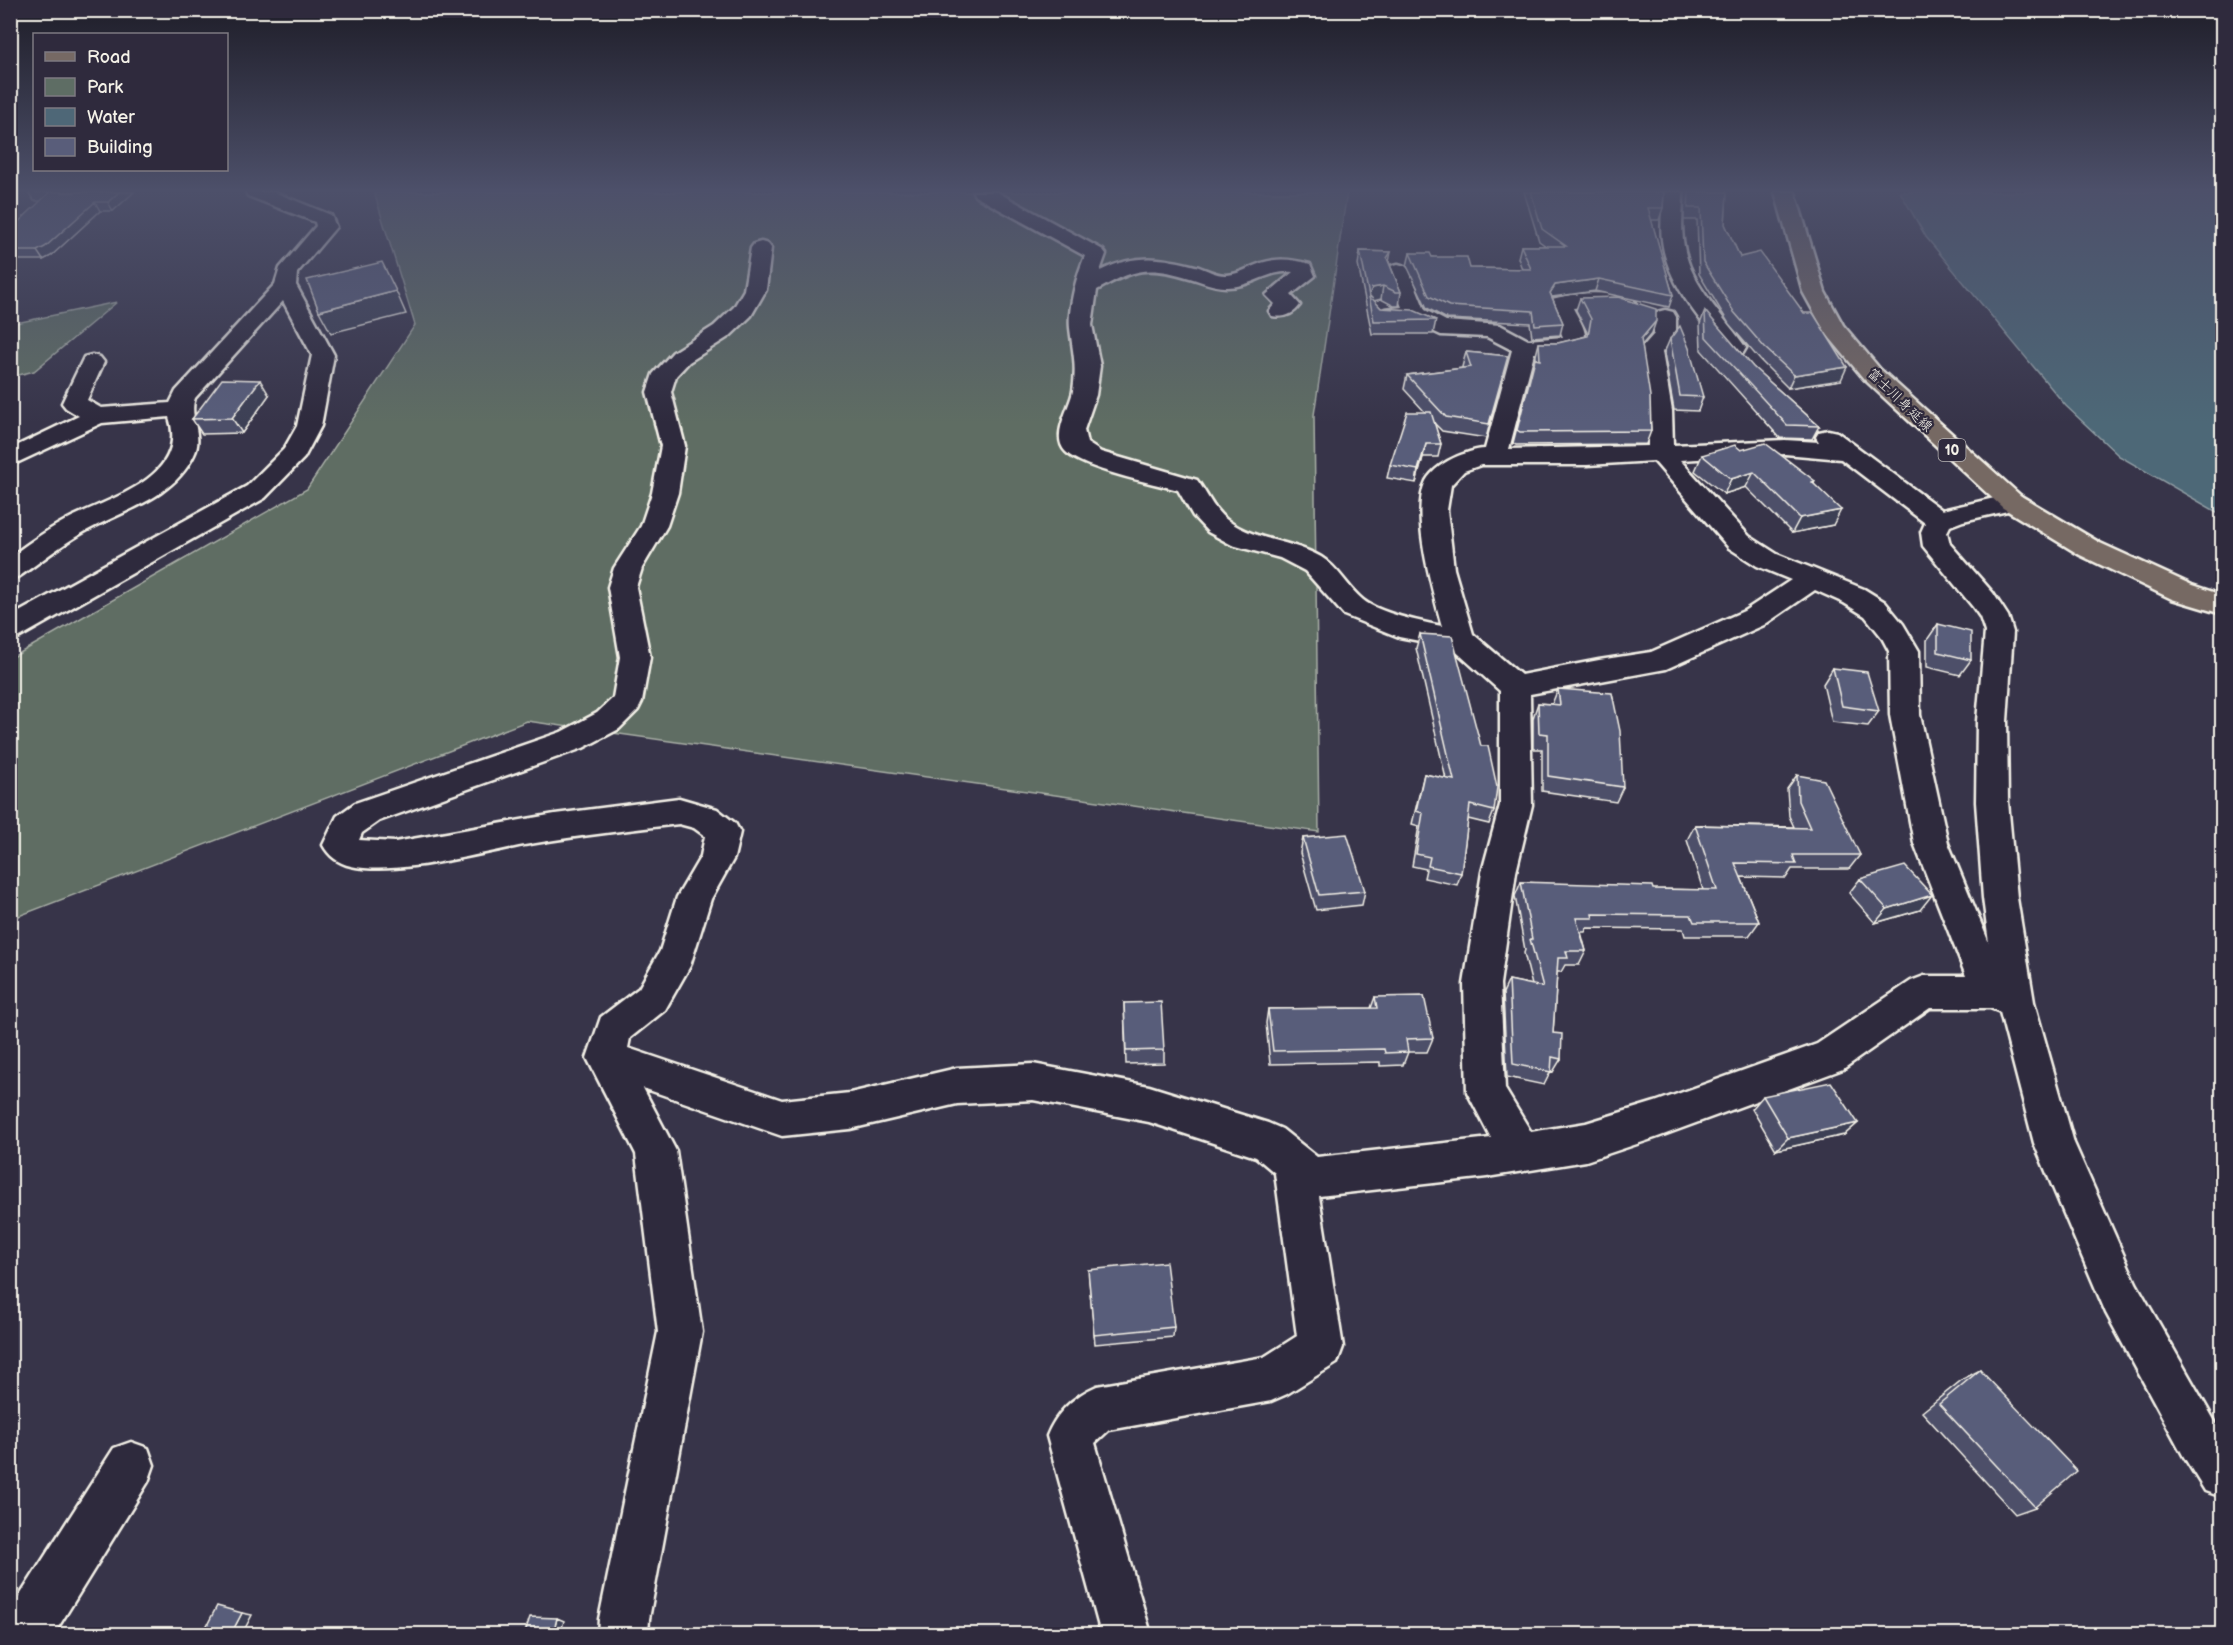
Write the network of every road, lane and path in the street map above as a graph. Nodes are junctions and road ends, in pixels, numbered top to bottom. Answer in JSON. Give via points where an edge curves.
{"nodes":[{"id":1,"x":290,"y":269,"type":"edge"},
{"id":2,"x":758,"y":269,"type":"edge"},
{"id":3,"x":1090,"y":269,"type":"edge"},
{"id":4,"x":1117,"y":269,"type":"edge"},
{"id":5,"x":1181,"y":269,"type":"edge"},
{"id":6,"x":1261,"y":269,"type":"edge"},
{"id":7,"x":1303,"y":269,"type":"edge"},
{"id":8,"x":1682,"y":269,"type":"edge"},
{"id":9,"x":1807,"y":269,"type":"edge"},
{"id":10,"x":1398,"y":270,"type":"dead end"},
{"id":11,"x":285,"y":285,"type":"junction"},
{"id":12,"x":1087,"y":287,"type":"junction"},
{"id":13,"x":1380,"y":308,"type":"edge"},
{"id":14,"x":1280,"y":311,"type":"dead end"},
{"id":15,"x":1415,"y":314,"type":"junction"},
{"id":16,"x":1708,"y":316,"type":"junction"},
{"id":17,"x":1665,"y":317,"type":"junction"},
{"id":18,"x":1524,"y":347,"type":"junction"},
{"id":19,"x":92,"y":362,"type":"dead end"},
{"id":20,"x":1748,"y":362,"type":"edge"},
{"id":21,"x":178,"y":409,"type":"junction"},
{"id":22,"x":97,"y":416,"type":"junction"},
{"id":23,"x":1810,"y":421,"type":"edge"},
{"id":24,"x":1846,"y":452,"type":"junction"},
{"id":25,"x":1661,"y":454,"type":"junction"},
{"id":26,"x":1495,"y":457,"type":"junction"},
{"id":27,"x":10,"y":459,"type":"edge"},
{"id":28,"x":2012,"y":502,"type":"junction"},
{"id":29,"x":1940,"y":520,"type":"junction"},
{"id":30,"x":10,"y":570,"type":"edge"},
{"id":31,"x":1812,"y":579,"type":"junction"},
{"id":32,"x":2223,"y":605,"type":"edge"},
{"id":33,"x":10,"y":630,"type":"edge"},
{"id":34,"x":1460,"y":639,"type":"junction"},
{"id":35,"x":1515,"y":687,"type":"junction"},
{"id":36,"x":2003,"y":997,"type":"junction"},
{"id":37,"x":606,"y":1058,"type":"junction"},
{"id":38,"x":1521,"y":1152,"type":"junction"},
{"id":39,"x":1294,"y":1163,"type":"junction"},
{"id":40,"x":130,"y":1466,"type":"dead end"},
{"id":41,"x":2223,"y":1474,"type":"edge"},
{"id":42,"x":621,"y":1629,"type":"edge"},
{"id":43,"x":25,"y":1635,"type":"edge"},
{"id":44,"x":1126,"y":1635,"type":"edge"}],
"edges":[{"from":1,"to":11,"type":"street"},
{"from":2,"to":37,"type":"street","via":[[755,290],[743,311],[722,331],[681,357],[665,374],[659,392],[673,446],[665,493],[654,526],[628,568],[622,587],[635,657],[627,702],[608,721],[572,740],[367,812],[349,825],[340,845],[352,854],[395,855],[680,811],[705,818],[723,832],[717,858],[694,897],[677,955],[652,999],[614,1029]]},
{"from":3,"to":12,"type":"street"},
{"from":4,"to":12,"type":"street"},
{"from":5,"to":6,"type":"street","via":[[1227,282]]},
{"from":7,"to":14,"type":"street","via":[[1304,276],[1277,295],[1289,305]]},
{"from":8,"to":16,"type":"street"},
{"from":9,"to":28,"type":"main road","name":"富士川身延線","number":"10","via":[[1814,292],[1833,327],[1872,374]]},
{"from":10,"to":15,"type":"street"},
{"from":11,"to":21,"type":"street","via":[[184,396]]},
{"from":11,"to":33,"type":"street","via":[[323,356],[309,426],[295,453],[256,492]]},
{"from":12,"to":34,"type":"street","via":[[1081,325],[1088,366],[1084,395],[1071,430],[1075,447],[1092,457],[1188,485],[1202,510],[1217,526],[1241,539],[1290,552],[1315,565],[1354,608],[1409,630]]},
{"from":13,"to":15,"type":"street","via":[[1388,315]]},
{"from":15,"to":18,"type":"street","via":[[1441,328],[1492,330]]},
{"from":16,"to":17,"type":"street"},
{"from":16,"to":20,"type":"street"},
{"from":17,"to":18,"type":"street","via":[[1614,300],[1574,300],[1560,304],[1575,342]]},
{"from":17,"to":25,"type":"street","via":[[1665,335],[1650,351],[1660,411]]},
{"from":18,"to":26,"type":"street"},
{"from":19,"to":22,"type":"street","via":[[74,403]]},
{"from":21,"to":22,"type":"street"},
{"from":21,"to":30,"type":"street","via":[[186,435],[183,453],[159,483],[123,506],[82,523]]},
{"from":22,"to":27,"type":"street"},
{"from":23,"to":24,"type":"street"},
{"from":24,"to":25,"type":"street","via":[[1785,447]]},
{"from":24,"to":29,"type":"street"},
{"from":25,"to":26,"type":"street"},
{"from":25,"to":31,"type":"street","via":[[1739,542],[1767,560]]},
{"from":26,"to":34,"type":"street","via":[[1478,457],[1455,466],[1438,483],[1434,510],[1440,569]]},
{"from":28,"to":29,"type":"street"},
{"from":28,"to":32,"type":"main road","name":"富士川身延線","number":"10","via":[[2090,549],[2182,592]]},
{"from":29,"to":36,"type":"street","via":[[1934,532],[1937,546],[1983,600],[1999,632],[1992,721],[1992,802]]},
{"from":31,"to":35,"type":"street","via":[[1754,618],[1656,662]]},
{"from":31,"to":36,"type":"street","via":[[1875,609],[1904,651],[1905,715],[1931,843]]},
{"from":34,"to":35,"type":"street"},
{"from":35,"to":38,"type":"street","via":[[1516,805],[1499,872],[1482,984],[1486,1092]]},
{"from":36,"to":38,"type":"street","via":[[1924,992],[1830,1057],[1586,1142]]},
{"from":36,"to":41,"type":"street","via":[[2054,1143],[2121,1298],[2200,1441]]},
{"from":37,"to":39,"type":"street","via":[[782,1118],[850,1111],[957,1086],[1033,1082],[1149,1104],[1268,1142]]},
{"from":37,"to":42,"type":"street","via":[[656,1151],[680,1332]]},
{"from":38,"to":39,"type":"street","via":[[1311,1177]]},
{"from":39,"to":44,"type":"street","via":[[1321,1347],[1271,1378],[1097,1408],[1070,1436]]},
{"from":40,"to":43,"type":"street"}]}
